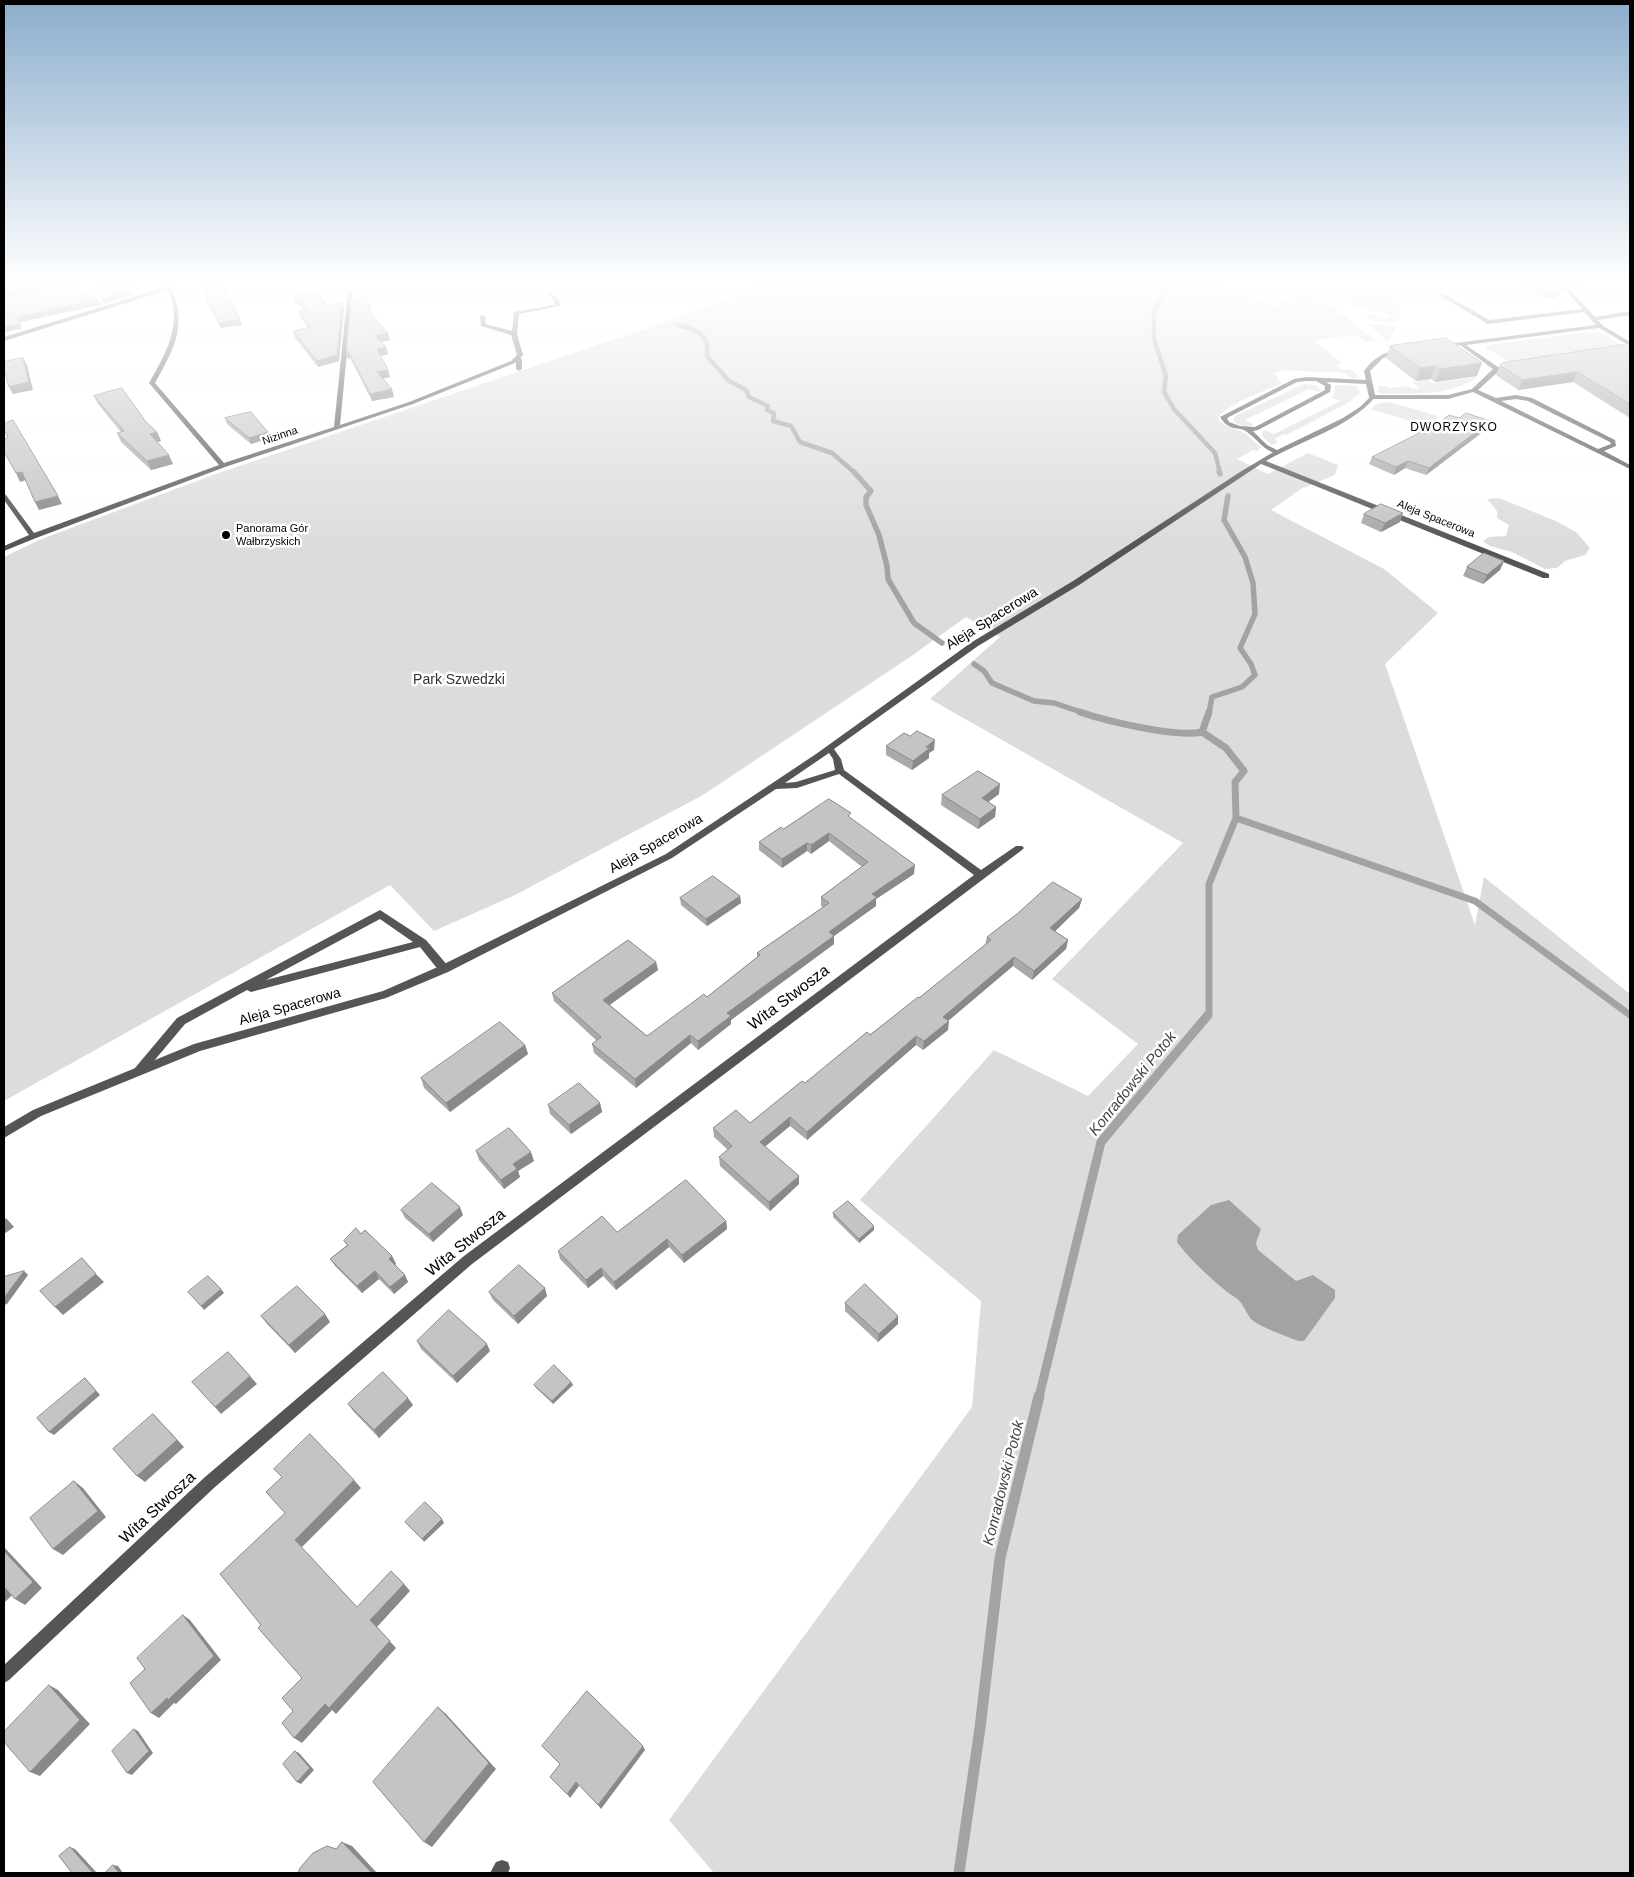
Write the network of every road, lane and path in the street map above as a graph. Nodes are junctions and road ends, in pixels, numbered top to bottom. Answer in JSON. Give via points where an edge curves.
{"nodes":[{"id":1,"x":1497,"y":369,"type":"edge"},
{"id":2,"x":160,"y":370,"type":"edge"},
{"id":3,"x":342,"y":370,"type":"edge"},
{"id":4,"x":493,"y":370,"type":"edge"},
{"id":5,"x":1368,"y":370,"type":"edge"},
{"id":6,"x":1318,"y":380,"type":"junction"},
{"id":7,"x":1368,"y":382,"type":"junction"},
{"id":8,"x":1474,"y":390,"type":"junction"},
{"id":9,"x":1372,"y":397,"type":"junction"},
{"id":10,"x":1497,"y":400,"type":"junction"},
{"id":11,"x":337,"y":427,"type":"junction"},
{"id":12,"x":1248,"y":429,"type":"junction"},
{"id":13,"x":1599,"y":451,"type":"junction"},
{"id":14,"x":1277,"y":452,"type":"junction"},
{"id":15,"x":1262,"y":462,"type":"junction"},
{"id":16,"x":223,"y":466,"type":"junction"},
{"id":17,"x":1630,"y":467,"type":"edge"},
{"id":18,"x":4,"y":496,"type":"edge"},
{"id":19,"x":32,"y":536,"type":"junction"},
{"id":20,"x":4,"y":549,"type":"edge"},
{"id":21,"x":1546,"y":576,"type":"dead end"},
{"id":22,"x":830,"y":748,"type":"junction"},
{"id":23,"x":840,"y":771,"type":"junction"},
{"id":24,"x":775,"y":786,"type":"junction"},
{"id":25,"x":1019,"y":848,"type":"dead end"},
{"id":26,"x":980,"y":875,"type":"junction"},
{"id":27,"x":422,"y":944,"type":"junction"},
{"id":28,"x":444,"y":969,"type":"junction"},
{"id":29,"x":235,"y":992,"type":"junction"},
{"id":30,"x":139,"y":1071,"type":"junction"},
{"id":31,"x":4,"y":1133,"type":"edge"},
{"id":32,"x":4,"y":1675,"type":"edge"}],
"edges":[{"from":1,"to":8,"type":"street"},
{"from":2,"to":16,"type":"street","via":[[152,383]]},
{"from":3,"to":11,"type":"street"},
{"from":4,"to":11,"type":"street","name":"Nizinna","via":[[411,403]]},
{"from":5,"to":7,"type":"street"},
{"from":6,"to":7,"type":"street"},
{"from":6,"to":12,"type":"street","via":[[1328,385],[1328,391],[1256,429]]},
{"from":6,"to":12,"type":"street","via":[[1296,380],[1223,417],[1227,423]]},
{"from":7,"to":9,"type":"street"},
{"from":8,"to":9,"type":"street","via":[[1448,397]]},
{"from":8,"to":10,"type":"street"},
{"from":9,"to":14,"type":"street","name":"Aleja Spacerowa","via":[[1345,419]]},
{"from":10,"to":13,"type":"street"},
{"from":10,"to":13,"type":"street","via":[[1530,399],[1613,441],[1614,445]]},
{"from":11,"to":16,"type":"street","name":"Nizinna"},
{"from":12,"to":14,"type":"street","via":[[1265,446]]},
{"from":13,"to":17,"type":"street"},
{"from":14,"to":15,"type":"street","name":"Aleja Spacerowa"},
{"from":15,"to":21,"type":"street","name":"Aleja Spacerowa"},
{"from":15,"to":22,"type":"street","name":"Aleja Spacerowa","via":[[1076,583],[974,644]]},
{"from":16,"to":19,"type":"street","name":"Nizinna"},
{"from":18,"to":19,"type":"street"},
{"from":19,"to":20,"type":"street","name":"Nizinna"},
{"from":22,"to":23,"type":"street"},
{"from":22,"to":24,"type":"street","name":"Aleja Spacerowa"},
{"from":23,"to":24,"type":"street","via":[[797,785]]},
{"from":23,"to":26,"type":"street"},
{"from":24,"to":28,"type":"street","name":"Aleja Spacerowa","via":[[669,856]]},
{"from":25,"to":26,"type":"street","name":"Wita Stwosza"},
{"from":26,"to":32,"type":"street","name":"Wita Stwosza","via":[[468,1260],[210,1482]]},
{"from":27,"to":28,"type":"street"},
{"from":27,"to":29,"type":"street"},
{"from":27,"to":29,"type":"street","via":[[380,914]]},
{"from":28,"to":30,"type":"street","name":"Aleja Spacerowa","via":[[386,994],[198,1047]]},
{"from":29,"to":30,"type":"street","via":[[181,1021]]},
{"from":30,"to":31,"type":"street","name":"Aleja Spacerowa","via":[[37,1112]]}]}
